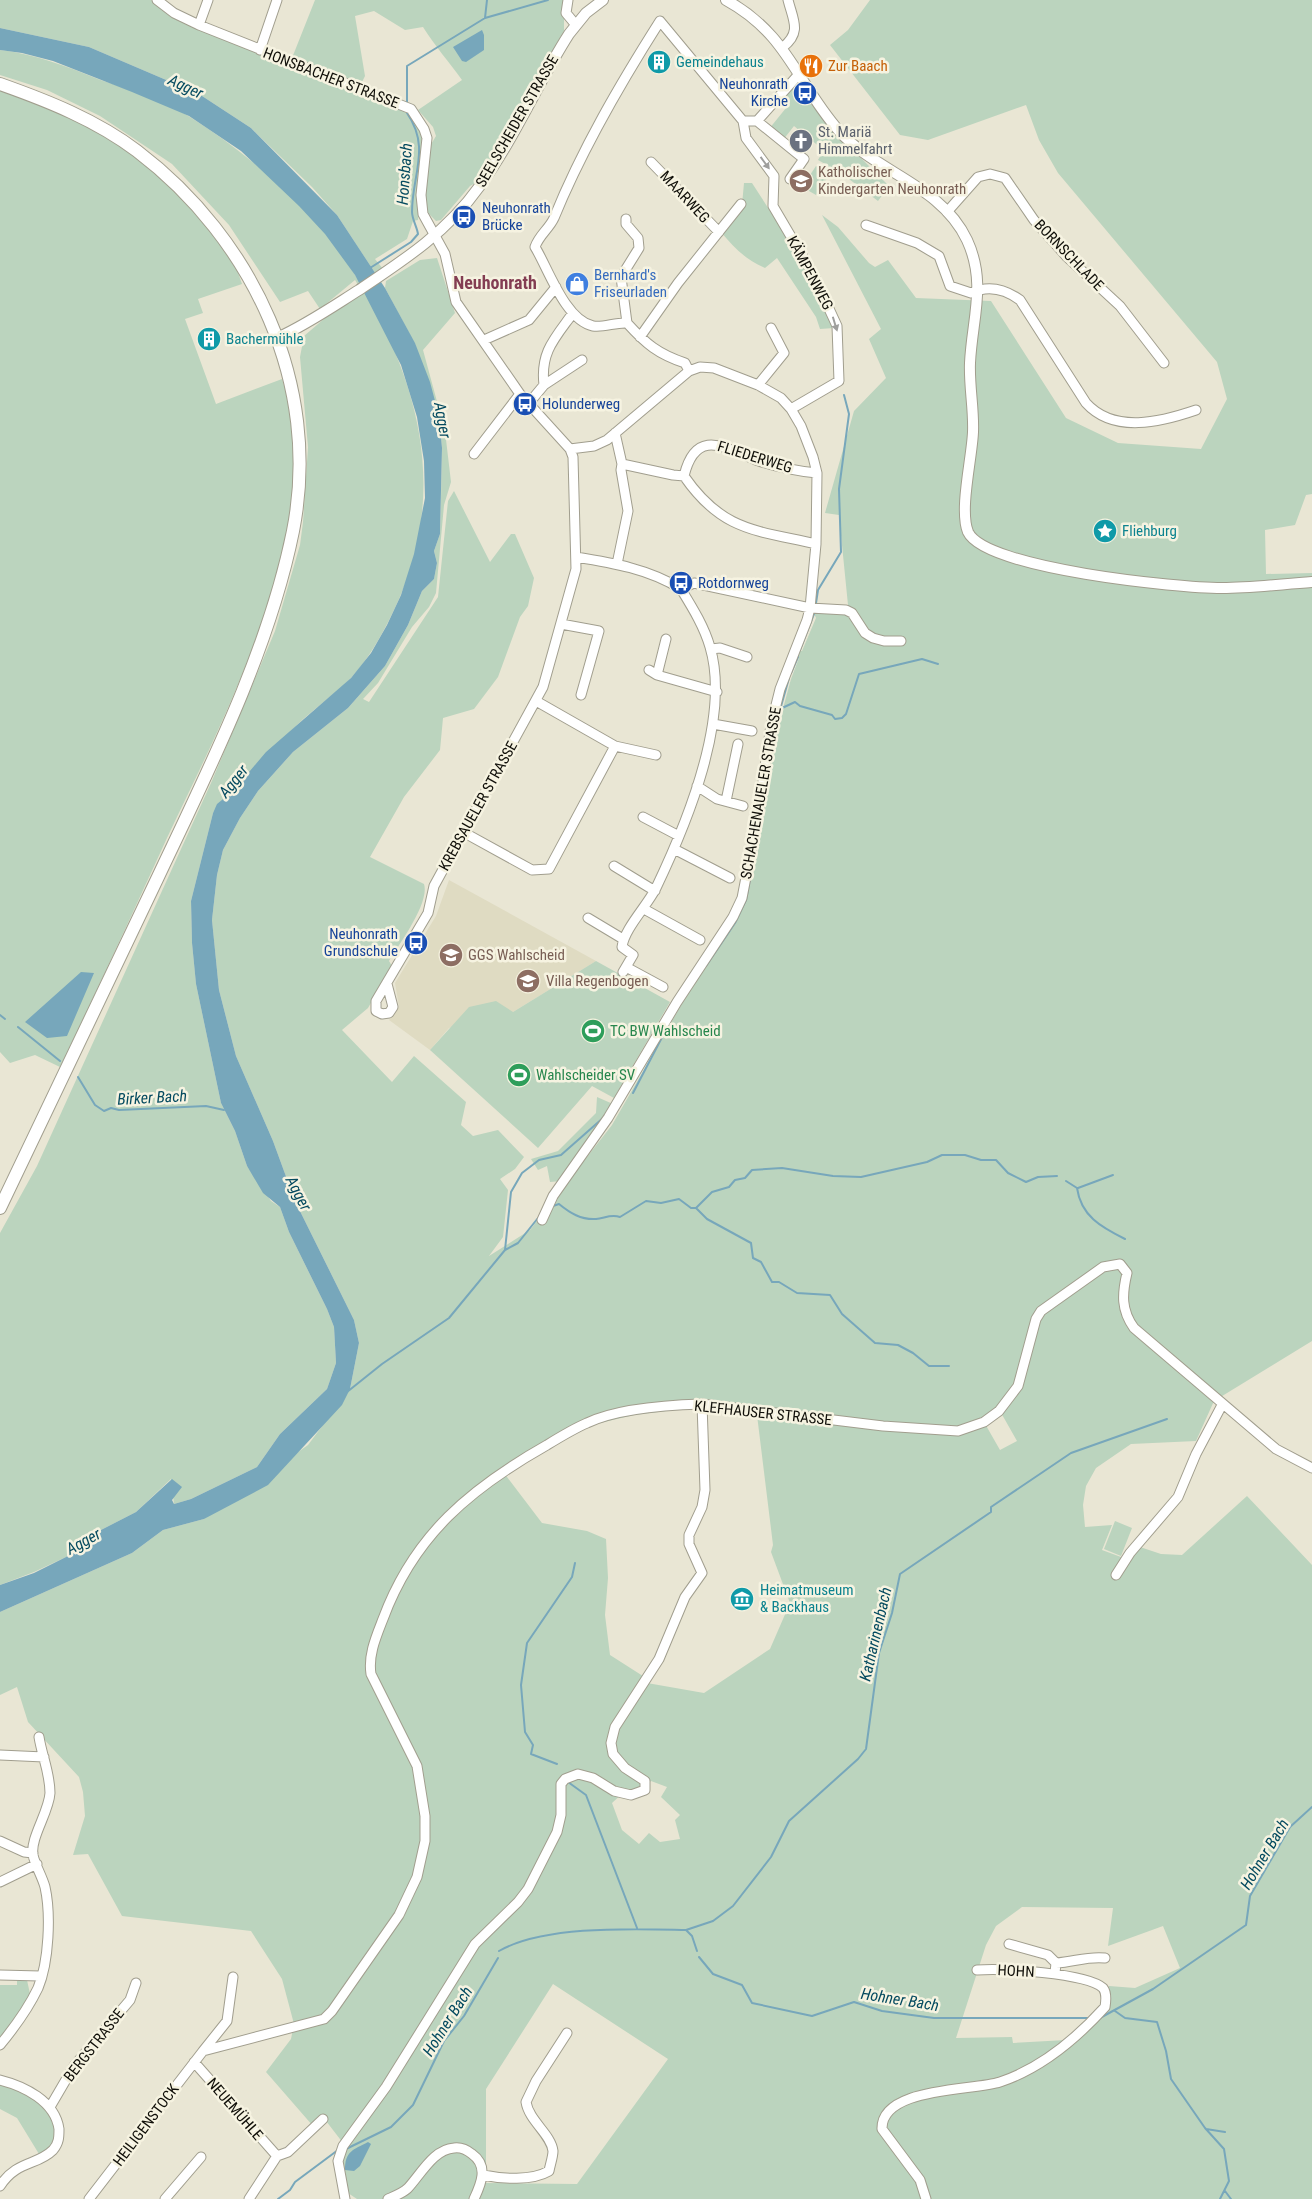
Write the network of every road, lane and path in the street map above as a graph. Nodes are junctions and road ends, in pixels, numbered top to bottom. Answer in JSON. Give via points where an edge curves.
{"nodes":[{"id":1,"x":157,"y":0,"type":"edge"},
{"id":2,"x":208,"y":0,"type":"edge"},
{"id":3,"x":277,"y":0,"type":"edge"},
{"id":4,"x":568,"y":0,"type":"edge"},
{"id":5,"x":603,"y":0,"type":"edge"},
{"id":6,"x":728,"y":0,"type":"edge"},
{"id":7,"x":788,"y":0,"type":"edge"},
{"id":8,"x":199,"y":25,"type":"junction"},
{"id":9,"x":576,"y":25,"type":"junction"},
{"id":10,"x":783,"y":47,"type":"junction"},
{"id":11,"x":260,"y":50,"type":"junction"},
{"id":12,"x":800,"y":73,"type":"junction"},
{"id":13,"x":0,"y":84,"type":"edge"},
{"id":14,"x":743,"y":121,"type":"junction"},
{"id":15,"x":757,"y":121,"type":"junction"},
{"id":16,"x":651,"y":162,"type":"dead end"},
{"id":17,"x":790,"y":180,"type":"dead end"},
{"id":18,"x":741,"y":204,"type":"dead end"},
{"id":19,"x":948,"y":212,"type":"junction"},
{"id":20,"x":626,"y":219,"type":"dead end"},
{"id":21,"x":866,"y":225,"type":"dead end"},
{"id":22,"x":719,"y":232,"type":"junction"},
{"id":23,"x":435,"y":237,"type":"junction"},
{"id":24,"x":556,"y":287,"type":"junction"},
{"id":25,"x":979,"y":289,"type":"junction"},
{"id":26,"x":574,"y":313,"type":"junction"},
{"id":27,"x":627,"y":323,"type":"junction"},
{"id":28,"x":771,"y":328,"type":"dead end"},
{"id":29,"x":640,"y":337,"type":"junction"},
{"id":30,"x":277,"y":338,"type":"junction"},
{"id":31,"x":484,"y":340,"type":"junction"},
{"id":32,"x":582,"y":360,"type":"dead end"},
{"id":33,"x":1164,"y":363,"type":"dead end"},
{"id":34,"x":689,"y":371,"type":"junction"},
{"id":35,"x":758,"y":384,"type":"junction"},
{"id":36,"x":544,"y":385,"type":"junction"},
{"id":37,"x":520,"y":394,"type":"junction"},
{"id":38,"x":529,"y":403,"type":"junction"},
{"id":39,"x":791,"y":409,"type":"junction"},
{"id":40,"x":1196,"y":410,"type":"dead end"},
{"id":41,"x":615,"y":433,"type":"junction"},
{"id":42,"x":570,"y":449,"type":"junction"},
{"id":43,"x":474,"y":454,"type":"dead end"},
{"id":44,"x":622,"y":464,"type":"junction"},
{"id":45,"x":817,"y":473,"type":"junction"},
{"id":46,"x":684,"y":476,"type":"junction"},
{"id":47,"x":816,"y":544,"type":"junction"},
{"id":48,"x":576,"y":556,"type":"junction"},
{"id":49,"x":616,"y":564,"type":"junction"},
{"id":50,"x":1312,"y":582,"type":"edge"},
{"id":51,"x":682,"y":589,"type":"junction"},
{"id":52,"x":810,"y":608,"type":"junction"},
{"id":53,"x":562,"y":624,"type":"junction"},
{"id":54,"x":666,"y":639,"type":"dead end"},
{"id":55,"x":901,"y":641,"type":"dead end"},
{"id":56,"x":711,"y":649,"type":"junction"},
{"id":57,"x":747,"y":657,"type":"dead end"},
{"id":58,"x":717,"y":692,"type":"junction"},
{"id":59,"x":581,"y":695,"type":"dead end"},
{"id":60,"x":536,"y":701,"type":"junction"},
{"id":61,"x":713,"y":724,"type":"junction"},
{"id":62,"x":752,"y":731,"type":"dead end"},
{"id":63,"x":738,"y":744,"type":"dead end"},
{"id":64,"x":616,"y":746,"type":"junction"},
{"id":65,"x":656,"y":755,"type":"dead end"},
{"id":66,"x":697,"y":786,"type":"junction"},
{"id":67,"x":726,"y":801,"type":"junction"},
{"id":68,"x":743,"y":806,"type":"dead end"},
{"id":69,"x":643,"y":817,"type":"dead end"},
{"id":70,"x":463,"y":832,"type":"junction"},
{"id":71,"x":679,"y":836,"type":"junction"},
{"id":72,"x":674,"y":850,"type":"junction"},
{"id":73,"x":614,"y":866,"type":"dead end"},
{"id":74,"x":730,"y":878,"type":"dead end"},
{"id":75,"x":655,"y":891,"type":"junction"},
{"id":76,"x":644,"y":909,"type":"junction"},
{"id":77,"x":588,"y":918,"type":"dead end"},
{"id":78,"x":622,"y":939,"type":"junction"},
{"id":79,"x":700,"y":940,"type":"dead end"},
{"id":80,"x":387,"y":984,"type":"dead end"},
{"id":81,"x":663,"y":987,"type":"dead end"},
{"id":82,"x":0,"y":1208,"type":"edge"},
{"id":83,"x":542,"y":1220,"type":"dead end"},
{"id":84,"x":702,"y":1404,"type":"junction"},
{"id":85,"x":1222,"y":1405,"type":"junction"},
{"id":86,"x":1312,"y":1468,"type":"edge"},
{"id":87,"x":1116,"y":1575,"type":"dead end"},
{"id":88,"x":39,"y":1737,"type":"dead end"},
{"id":89,"x":0,"y":1755,"type":"edge"},
{"id":90,"x":44,"y":1757,"type":"junction"},
{"id":91,"x":0,"y":1841,"type":"edge"},
{"id":92,"x":33,"y":1853,"type":"junction"},
{"id":93,"x":37,"y":1864,"type":"junction"},
{"id":94,"x":0,"y":1882,"type":"edge"},
{"id":95,"x":1009,"y":1944,"type":"dead end"},
{"id":96,"x":1105,"y":1958,"type":"dead end"},
{"id":97,"x":1056,"y":1963,"type":"junction"},
{"id":98,"x":978,"y":1970,"type":"dead end"},
{"id":99,"x":1055,"y":1973,"type":"junction"},
{"id":100,"x":0,"y":1975,"type":"edge"},
{"id":101,"x":40,"y":1976,"type":"junction"},
{"id":102,"x":233,"y":1978,"type":"dead end"},
{"id":103,"x":136,"y":1983,"type":"dead end"},
{"id":104,"x":567,"y":2033,"type":"dead end"},
{"id":105,"x":0,"y":2045,"type":"edge"},
{"id":106,"x":203,"y":2051,"type":"junction"},
{"id":107,"x":194,"y":2062,"type":"junction"},
{"id":108,"x":0,"y":2080,"type":"edge"},
{"id":109,"x":50,"y":2107,"type":"junction"},
{"id":110,"x":323,"y":2120,"type":"dead end"},
{"id":111,"x":277,"y":2156,"type":"junction"},
{"id":112,"x":201,"y":2157,"type":"dead end"},
{"id":113,"x":483,"y":2175,"type":"junction"},
{"id":114,"x":0,"y":2186,"type":"edge"},
{"id":115,"x":89,"y":2199,"type":"edge"},
{"id":116,"x":165,"y":2199,"type":"edge"},
{"id":117,"x":249,"y":2199,"type":"edge"},
{"id":118,"x":345,"y":2199,"type":"edge"},
{"id":119,"x":388,"y":2199,"type":"edge"},
{"id":120,"x":474,"y":2199,"type":"edge"},
{"id":121,"x":926,"y":2199,"type":"edge"}],
"edges":[{"from":1,"to":8,"type":"street","name":"HONSBACHER STRASSE"},
{"from":2,"to":8,"type":"street"},
{"from":3,"to":11,"type":"street"},
{"from":4,"to":9,"type":"street","via":[[566,13]]},
{"from":5,"to":9,"type":"street","name":"SEELSCHEIDER STRASSE"},
{"from":6,"to":10,"type":"street","via":[[750,14]]},
{"from":7,"to":10,"type":"street","via":[[795,32]]},
{"from":8,"to":11,"type":"street","name":"HONSBACHER STRASSE"},
{"from":9,"to":23,"type":"street","name":"SEELSCHEIDER STRASSE","via":[[482,183]]},
{"from":10,"to":12,"type":"street"},
{"from":11,"to":23,"type":"street","name":"HONSBACHER STRASSE","via":[[411,109],[427,138],[421,206]]},
{"from":12,"to":15,"type":"street"},
{"from":12,"to":19,"type":"street","via":[[820,107],[850,142],[926,193]]},
{"from":13,"to":30,"type":"main road","via":[[90,121],[136,150],[172,180],[216,227],[238,258]]},
{"from":14,"to":15,"type":"street"},
{"from":14,"to":24,"type":"street","via":[[660,21],[587,144],[553,221],[537,240],[535,246]]},
{"from":14,"to":39,"type":"street","name":"KÄMPENWEG","one_way":true,"via":[[746,138],[774,176],[773,206],[813,274],[837,326],[839,381]]},
{"from":15,"to":17,"type":"street","via":[[804,159]]},
{"from":16,"to":22,"type":"street","name":"MAARWEG"},
{"from":18,"to":22,"type":"street","name":"MAARWEG"},
{"from":19,"to":25,"type":"street","via":[[968,242]]},
{"from":19,"to":33,"type":"street","name":"BORNSCHLADE","via":[[978,177],[990,174],[1005,178],[1034,220],[1067,257],[1120,306]]},
{"from":20,"to":27,"type":"street","via":[[626,224],[638,238],[639,248],[621,277]]},
{"from":21,"to":25,"type":"street","via":[[917,243],[939,256],[950,286],[971,293]]},
{"from":22,"to":29,"type":"street","name":"MAARWEG"},
{"from":23,"to":30,"type":"street","name":"SEELSCHEIDER STRASSE","via":[[317,317]]},
{"from":23,"to":31,"type":"street","via":[[445,254],[456,302]]},
{"from":24,"to":26,"type":"street"},
{"from":24,"to":31,"type":"street","via":[[529,320]]},
{"from":25,"to":40,"type":"street","via":[[1004,290],[1020,300],[1086,403],[1099,416],[1130,422],[1167,419]]},
{"from":25,"to":50,"type":"street","via":[[970,360],[973,435],[966,507],[966,525],[974,540],[984,547],[1044,566],[1140,582],[1222,588]]},
{"from":26,"to":27,"type":"street","via":[[593,326]]},
{"from":26,"to":36,"type":"street","via":[[546,354],[542,368]]},
{"from":27,"to":29,"type":"street"},
{"from":28,"to":35,"type":"street","via":[[784,354]]},
{"from":29,"to":34,"type":"street","via":[[666,357],[685,363]]},
{"from":30,"to":82,"type":"main road","via":[[293,388],[298,431],[297,503],[282,578],[236,703],[188,814]]},
{"from":31,"to":37,"type":"street"},
{"from":32,"to":36,"type":"street"},
{"from":34,"to":35,"type":"street","name":"SCHACHENAUELER STRASSE","via":[[700,367],[714,368]]},
{"from":34,"to":41,"type":"street"},
{"from":35,"to":39,"type":"street","name":"SCHACHENAUELER STRASSE","via":[[781,398]]},
{"from":36,"to":38,"type":"street"},
{"from":37,"to":38,"type":"street"},
{"from":37,"to":43,"type":"street"},
{"from":38,"to":42,"type":"street"},
{"from":39,"to":45,"type":"street","name":"SCHACHENAUELER STRASSE"},
{"from":41,"to":42,"type":"street","via":[[594,446]]},
{"from":41,"to":44,"type":"street"},
{"from":42,"to":48,"type":"street","name":"KREBSAUELER STRASSE","via":[[573,457]]},
{"from":44,"to":46,"type":"street"},
{"from":44,"to":49,"type":"street","via":[[628,511]]},
{"from":45,"to":46,"type":"street","name":"FLIEDERWEG","via":[[791,470],[756,460],[722,444],[711,444],[692,456]]},
{"from":45,"to":47,"type":"street","name":"SCHACHENAUELER STRASSE"},
{"from":46,"to":47,"type":"street","via":[[708,505],[734,523],[751,531]]},
{"from":47,"to":52,"type":"street","name":"SCHACHENAUELER STRASSE"},
{"from":48,"to":49,"type":"street"},
{"from":48,"to":53,"type":"street","name":"KREBSAUELER STRASSE","via":[[576,569]]},
{"from":49,"to":51,"type":"street","via":[[665,579]]},
{"from":51,"to":52,"type":"street","via":[[694,583]]},
{"from":51,"to":56,"type":"street"},
{"from":52,"to":55,"type":"street","via":[[846,610],[873,638]]},
{"from":52,"to":83,"type":"street","name":"SCHACHENAUELER STRASSE","via":[[780,689],[771,725],[742,898],[608,1118],[553,1196]]},
{"from":53,"to":59,"type":"street","via":[[599,631]]},
{"from":53,"to":60,"type":"street","name":"KREBSAUELER STRASSE"},
{"from":54,"to":58,"type":"street","via":[[653,672]]},
{"from":56,"to":57,"type":"street","via":[[720,648]]},
{"from":56,"to":58,"type":"street"},
{"from":58,"to":61,"type":"street"},
{"from":60,"to":64,"type":"street"},
{"from":60,"to":70,"type":"street","name":"KREBSAUELER STRASSE"},
{"from":61,"to":62,"type":"street"},
{"from":61,"to":66,"type":"street"},
{"from":63,"to":67,"type":"street"},
{"from":64,"to":65,"type":"street"},
{"from":64,"to":70,"type":"street","via":[[549,868],[532,870]]},
{"from":66,"to":67,"type":"street"},
{"from":66,"to":71,"type":"street"},
{"from":67,"to":68,"type":"street"},
{"from":69,"to":71,"type":"street"},
{"from":70,"to":80,"type":"street","name":"KREBSAUELER STRASSE","via":[[434,886],[428,913]]},
{"from":71,"to":72,"type":"street"},
{"from":72,"to":74,"type":"street"},
{"from":72,"to":75,"type":"street"},
{"from":73,"to":75,"type":"street"},
{"from":75,"to":76,"type":"street"},
{"from":76,"to":78,"type":"street"},
{"from":76,"to":79,"type":"street"},
{"from":77,"to":78,"type":"street"},
{"from":78,"to":81,"type":"street","via":[[622,947],[633,955],[624,970]]},
{"from":84,"to":85,"type":"street","name":"KLEFHAUSER STRASSE","via":[[873,1425],[958,1431],[984,1422],[999,1411],[1018,1386],[1036,1319],[1047,1305],[1103,1267],[1120,1264],[1127,1273],[1123,1303],[1126,1318]]},
{"from":84,"to":106,"type":"street","name":"KLEFHAUSER STRASSE","via":[[644,1409],[587,1422],[498,1473],[428,1537],[390,1598],[369,1664],[379,1694],[417,1766],[425,1816],[423,1854],[413,1888],[399,1915],[324,2019]]},
{"from":84,"to":118,"type":"street","via":[[705,1490],[702,1506],[689,1535],[689,1544],[702,1573],[685,1597],[659,1659],[615,1728],[611,1743],[618,1762],[645,1781],[645,1790],[631,1795],[614,1791],[593,1778],[578,1774],[561,1784],[558,1832],[528,1889],[475,1944],[386,2087],[343,2146],[338,2161]]},
{"from":85,"to":86,"type":"street","name":"KLEFHAUSER STRASSE","via":[[1276,1449]]},
{"from":85,"to":87,"type":"street","via":[[1178,1497],[1130,1553]]},
{"from":88,"to":90,"type":"street"},
{"from":89,"to":90,"type":"street"},
{"from":90,"to":92,"type":"street","via":[[50,1792]]},
{"from":91,"to":92,"type":"street"},
{"from":92,"to":93,"type":"street"},
{"from":93,"to":94,"type":"street"},
{"from":93,"to":101,"type":"street","via":[[45,1887],[48,1932]]},
{"from":95,"to":97,"type":"street","name":"HOHN","via":[[1048,1955]]},
{"from":96,"to":97,"type":"street","name":"HOHN","via":[[1092,1956]]},
{"from":97,"to":99,"type":"street","name":"HOHN"},
{"from":98,"to":99,"type":"street","name":"HOHN"},
{"from":99,"to":121,"type":"street","name":"HOHN","via":[[1093,1983],[1105,1992],[1105,2007],[1082,2031],[1048,2058],[1001,2081],[926,2094],[906,2100],[887,2112],[882,2129],[916,2174]]},
{"from":100,"to":101,"type":"street"},
{"from":101,"to":105,"type":"street","via":[[38,1987],[23,2014]]},
{"from":102,"to":106,"type":"street","name":"HEILIGENSTOCK","via":[[227,2021]]},
{"from":103,"to":109,"type":"street","name":"BERGSTRASSE","via":[[130,2000],[74,2066]]},
{"from":104,"to":113,"type":"street","via":[[526,2102],[531,2118],[552,2145],[549,2171],[539,2177]]},
{"from":106,"to":107,"type":"street","name":"HEILIGENSTOCK"},
{"from":107,"to":111,"type":"street","name":"NEUEMÜHLE"},
{"from":107,"to":115,"type":"street","name":"HEILIGENSTOCK"},
{"from":108,"to":109,"type":"street","via":[[18,2086]]},
{"from":109,"to":114,"type":"street","via":[[58,2126],[59,2141],[44,2156],[18,2167]]},
{"from":110,"to":111,"type":"street","via":[[288,2152]]},
{"from":111,"to":117,"type":"street"},
{"from":112,"to":116,"type":"street"},
{"from":113,"to":119,"type":"street","via":[[478,2158],[464,2148],[454,2148],[435,2156],[407,2190]]},
{"from":113,"to":120,"type":"street"}]}
